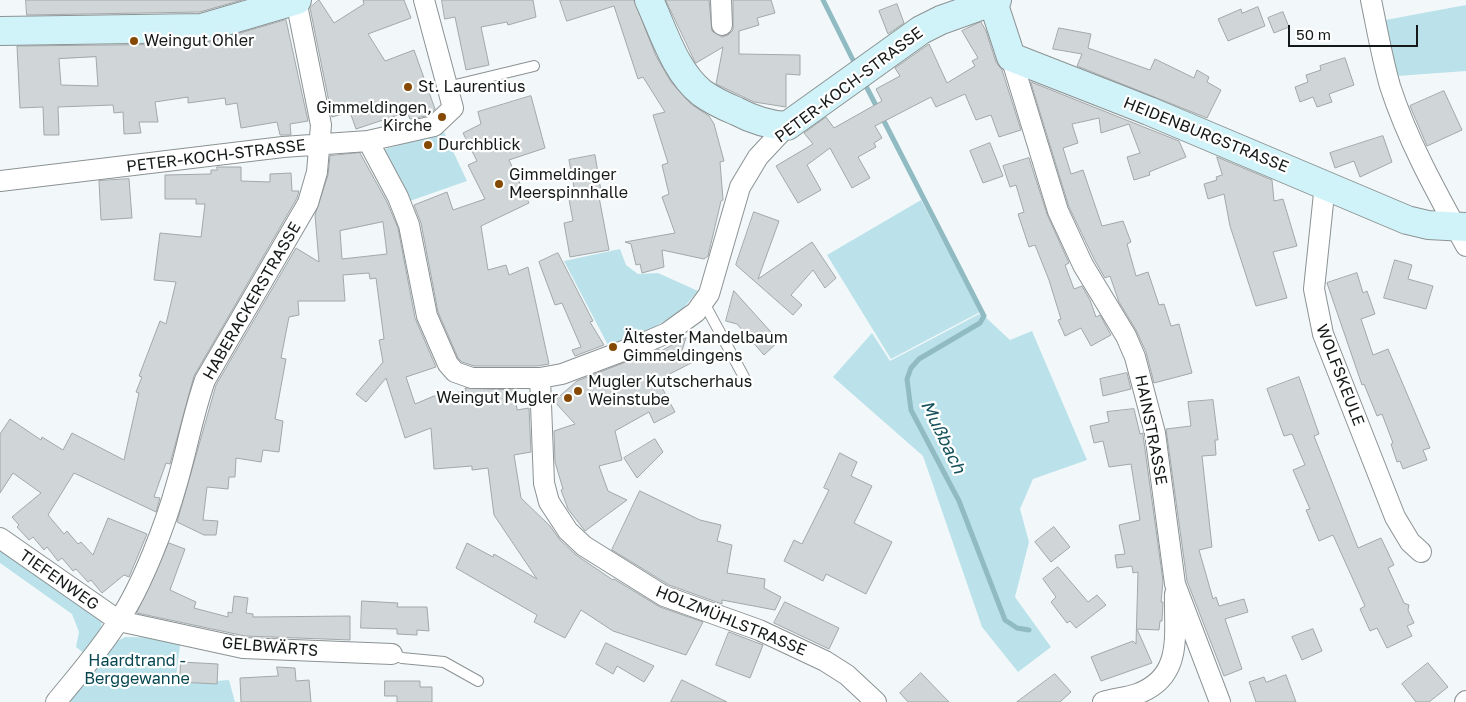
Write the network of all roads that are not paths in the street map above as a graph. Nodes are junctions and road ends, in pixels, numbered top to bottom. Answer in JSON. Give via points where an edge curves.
{"nodes":[{"id":1,"x":297,"y":0,"type":"edge"},
{"id":2,"x":424,"y":0,"type":"edge"},
{"id":3,"x":649,"y":0,"type":"edge"},
{"id":4,"x":722,"y":0,"type":"edge"},
{"id":5,"x":1371,"y":0,"type":"edge"},
{"id":6,"x":994,"y":1,"type":"edge"},
{"id":7,"x":722,"y":25,"type":"dead end"},
{"id":8,"x":0,"y":32,"type":"edge"},
{"id":9,"x":1011,"y":57,"type":"junction"},
{"id":10,"x":534,"y":66,"type":"dead end"},
{"id":11,"x":447,"y":87,"type":"junction"},
{"id":12,"x":787,"y":126,"type":"junction"},
{"id":13,"x":368,"y":141,"type":"junction"},
{"id":14,"x":321,"y":144,"type":"junction"},
{"id":15,"x":0,"y":182,"type":"edge"},
{"id":16,"x":1324,"y":184,"type":"junction"},
{"id":17,"x":1463,"y":233,"type":"edge"},
{"id":18,"x":704,"y":303,"type":"junction"},
{"id":19,"x":744,"y":377,"type":"dead end"},
{"id":20,"x":540,"y":378,"type":"junction"},
{"id":21,"x":0,"y":538,"type":"edge"},
{"id":22,"x":1421,"y":552,"type":"dead end"},
{"id":23,"x":1175,"y":584,"type":"junction"},
{"id":24,"x":119,"y":621,"type":"junction"},
{"id":25,"x":392,"y":654,"type":"joint"},
{"id":26,"x":478,"y":681,"type":"dead end"},
{"id":27,"x":1146,"y":698,"type":"edge"},
{"id":28,"x":56,"y":702,"type":"edge"},
{"id":29,"x":876,"y":702,"type":"edge"},
{"id":30,"x":1103,"y":702,"type":"edge"},
{"id":31,"x":1220,"y":702,"type":"edge"}],
"edges":[{"from":1,"to":8,"type":"street","via":[[202,28]]},
{"from":1,"to":14,"type":"street","name":"HABERACKERSTRASSE","via":[[322,126]]},
{"from":2,"to":11,"type":"street"},
{"from":3,"to":12,"type":"street","via":[[678,61],[695,87],[712,100],[754,120],[773,126]]},
{"from":4,"to":7,"type":"street"},
{"from":5,"to":17,"type":"street","via":[[1390,87],[1420,157]]},
{"from":6,"to":9,"type":"street"},
{"from":6,"to":12,"type":"street","name":"PETER-KOCH-STRASSE","via":[[921,30]]},
{"from":9,"to":16,"type":"street","name":"HEIDENBURGSTRASSE"},
{"from":9,"to":23,"type":"street","name":"HAINSTRASSE","via":[[1058,211],[1083,265],[1135,357],[1155,433]]},
{"from":10,"to":11,"type":"lane"},
{"from":11,"to":13,"type":"street","via":[[453,108],[434,126]]},
{"from":12,"to":18,"type":"street","name":"PETER-KOCH-STRASSE","via":[[758,157],[740,187]]},
{"from":13,"to":14,"type":"street","name":"PETER-KOCH-STRASSE"},
{"from":13,"to":20,"type":"street","name":"PETER-KOCH-STRASSE","via":[[409,225],[427,316],[448,364],[454,372],[472,378]]},
{"from":14,"to":15,"type":"street","name":"PETER-KOCH-STRASSE"},
{"from":14,"to":24,"type":"street","name":"HABERACKERSTRASSE","via":[[318,172],[308,203],[205,380],[168,511],[128,607]]},
{"from":16,"to":17,"type":"street","name":"HEIDENBURGSTRASSE","via":[[1407,220]]},
{"from":16,"to":22,"type":"street","name":"WOLFSKEULE","via":[[1314,289],[1316,308],[1323,334],[1396,517],[1410,542]]},
{"from":18,"to":19,"type":"lane"},
{"from":18,"to":20,"type":"street","name":"PETER-KOCH-STRASSE","via":[[667,333],[562,374]]},
{"from":20,"to":29,"type":"street","name":"HOLZMÜHLSTRASSE","via":[[544,483],[549,502],[568,531],[584,546],[664,596],[759,630],[825,661],[847,675]]},
{"from":21,"to":24,"type":"street","name":"TIEFENWEG"},
{"from":23,"to":27,"type":"street","via":[[1174,653],[1169,671]]},
{"from":23,"to":31,"type":"street","name":"HAINSTRASSE"},
{"from":24,"to":25,"type":"street","name":"GELBWÄRTS","via":[[243,648]]},
{"from":24,"to":28,"type":"street","name":"HABERACKERSTRASSE"},
{"from":25,"to":26,"type":"lane","via":[[444,662]]},
{"from":27,"to":30,"type":"street"}]}
